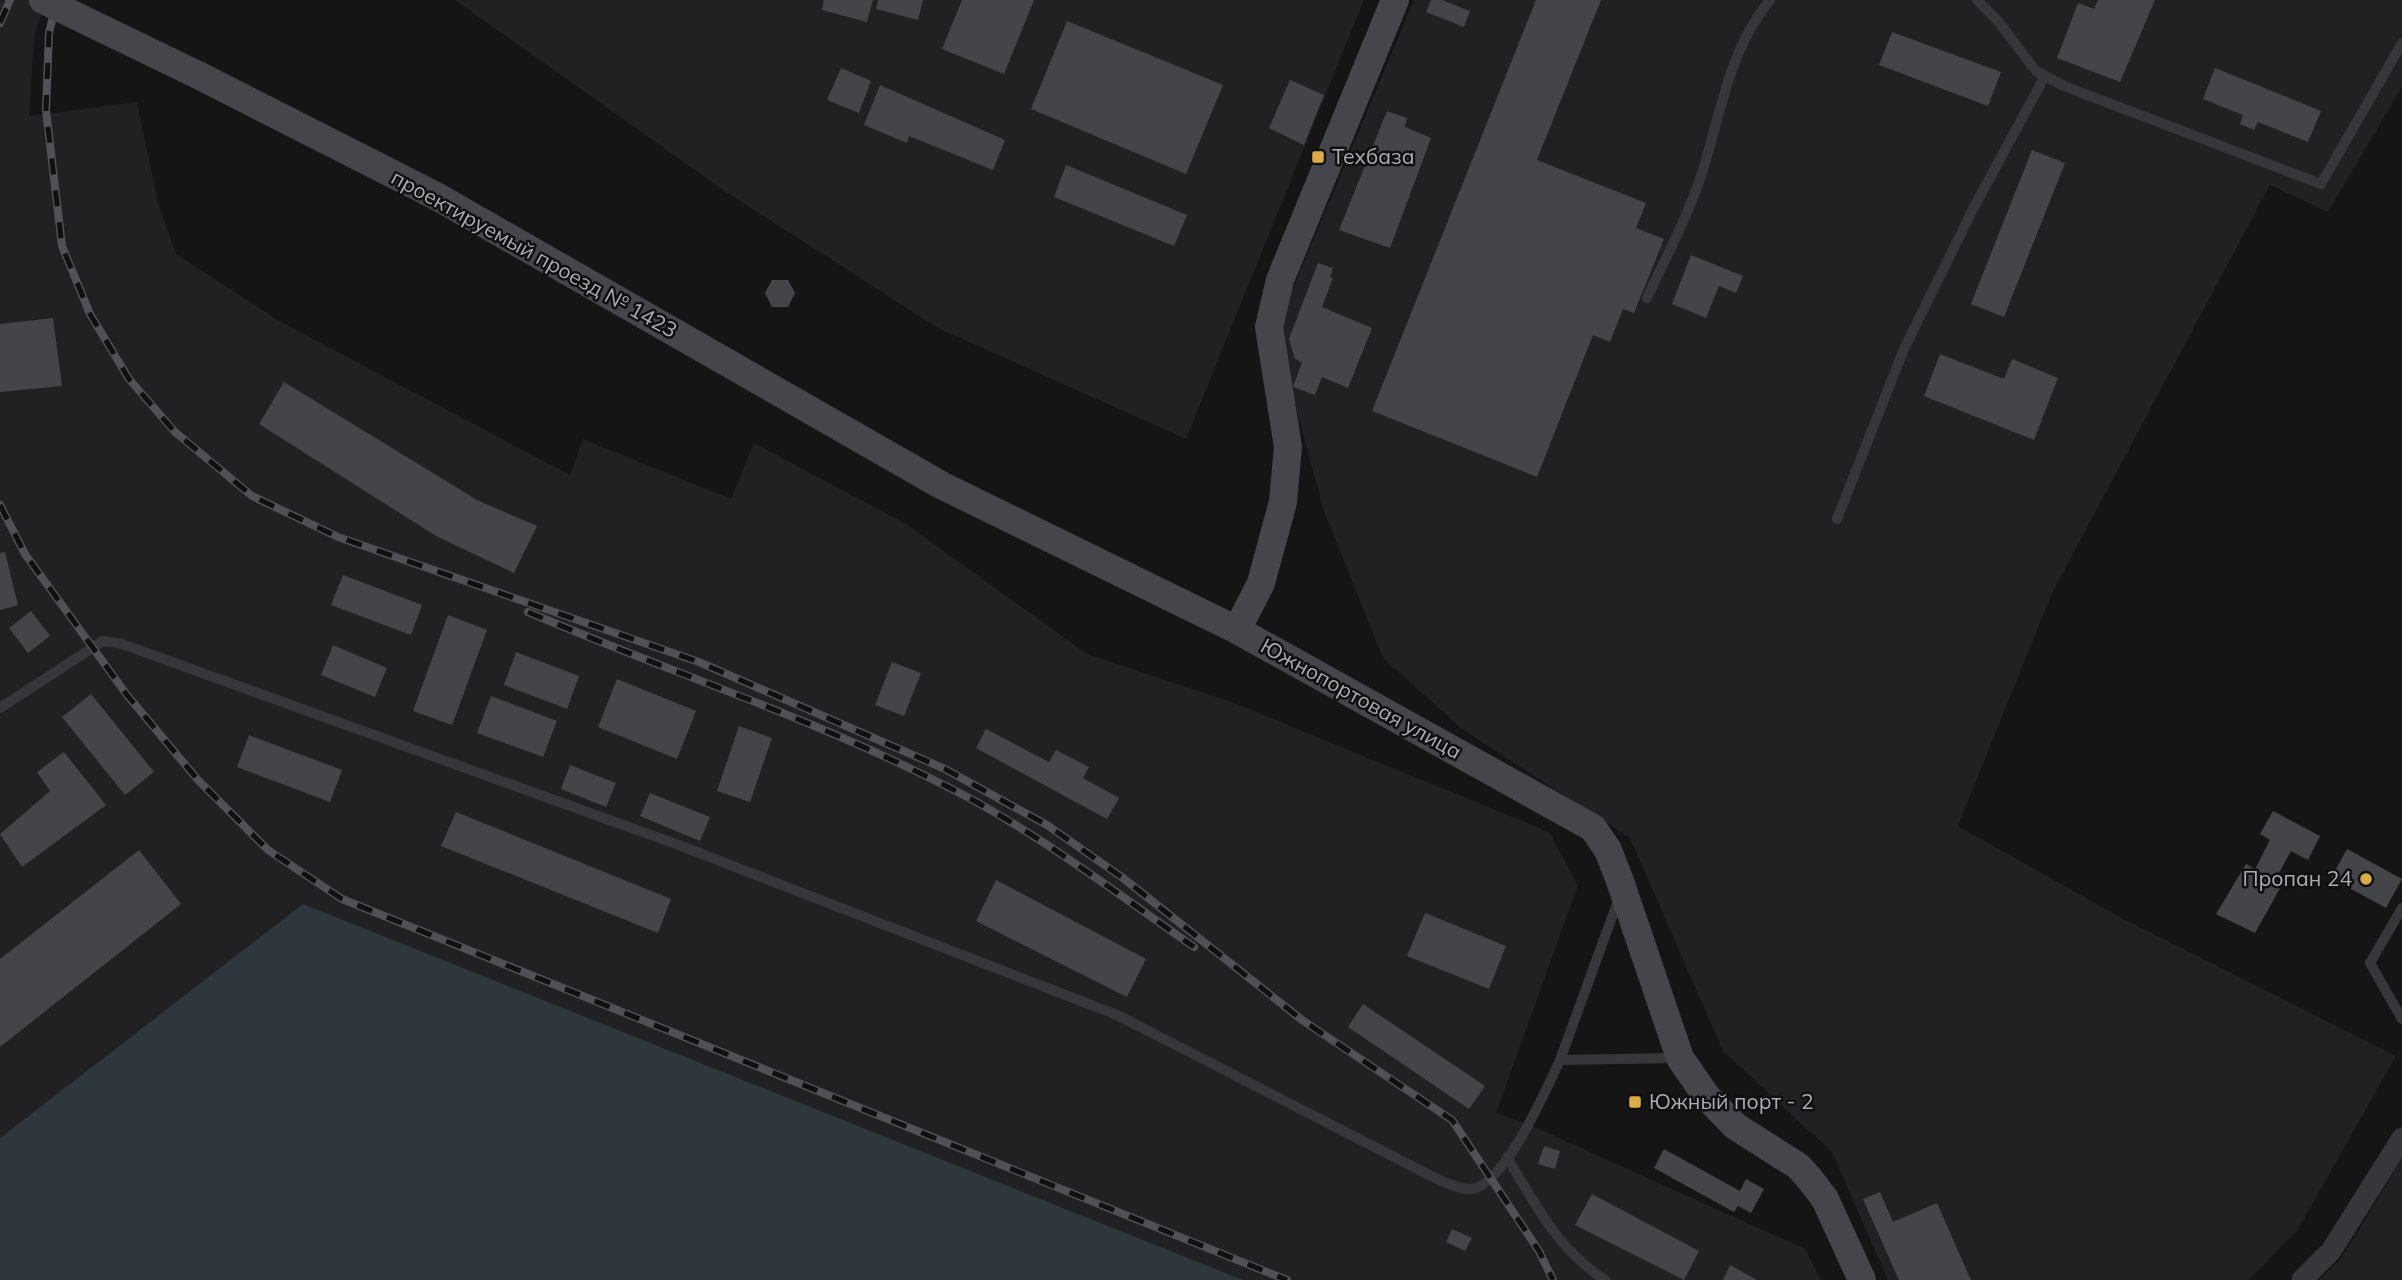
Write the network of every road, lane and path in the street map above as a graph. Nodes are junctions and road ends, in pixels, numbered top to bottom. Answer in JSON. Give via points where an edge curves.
{"nodes":[{"id":1,"x":43,"y":0,"type":"edge"},
{"id":2,"x":1395,"y":0,"type":"edge"},
{"id":3,"x":1770,"y":0,"type":"edge"},
{"id":4,"x":1977,"y":0,"type":"edge"},
{"id":5,"x":2402,"y":43,"type":"edge"},
{"id":6,"x":2045,"y":76,"type":"junction"},
{"id":7,"x":1647,"y":298,"type":"dead end"},
{"id":8,"x":1837,"y":519,"type":"dead end"},
{"id":9,"x":1237,"y":630,"type":"junction"},
{"id":10,"x":0,"y":708,"type":"edge"},
{"id":11,"x":1622,"y":890,"type":"junction"},
{"id":12,"x":2402,"y":908,"type":"edge"},
{"id":13,"x":2402,"y":1019,"type":"edge"},
{"id":14,"x":1680,"y":1058,"type":"junction"},
{"id":15,"x":1560,"y":1060,"type":"junction"},
{"id":16,"x":2401,"y":1142,"type":"edge"},
{"id":17,"x":1507,"y":1157,"type":"junction"},
{"id":18,"x":1605,"y":1280,"type":"edge"},
{"id":19,"x":1862,"y":1280,"type":"edge"},
{"id":20,"x":2302,"y":1280,"type":"edge"}],
"edges":[{"from":1,"to":9,"type":"main road","name":"проектируемый проезд № 1423","bridge":true,"via":[[436,196],[941,485]]},
{"from":2,"to":9,"type":"main road","name":"Южнопортовая улица","via":[[1280,280],[1269,327],[1287,447],[1283,502],[1261,583]]},
{"from":3,"to":7,"type":"lane","via":[[1753,20],[1738,56],[1719,103],[1698,184]]},
{"from":4,"to":6,"type":"lane"},
{"from":5,"to":6,"type":"lane","via":[[2321,184]]},
{"from":6,"to":8,"type":"lane","via":[[1904,349]]},
{"from":9,"to":11,"type":"main road","name":"Южнопортовая улица","via":[[1593,828],[1608,850]]},
{"from":10,"to":17,"type":"lane","via":[[92,647],[111,641],[684,847],[1117,1015],[1441,1181],[1473,1189],[1490,1178]]},
{"from":11,"to":14,"type":"main road","name":"Южнопортовая улица"},
{"from":11,"to":15,"type":"lane"},
{"from":12,"to":13,"type":"lane","via":[[2370,963]]},
{"from":14,"to":15,"type":"lane"},
{"from":14,"to":19,"type":"main road","name":"Южнопортовая улица","via":[[1707,1097],[1735,1126],[1809,1178],[1825,1199]]},
{"from":15,"to":17,"type":"lane","via":[[1530,1125]]},
{"from":16,"to":20,"type":"street","via":[[2331,1251]]},
{"from":17,"to":18,"type":"lane","via":[[1562,1245]]}]}
